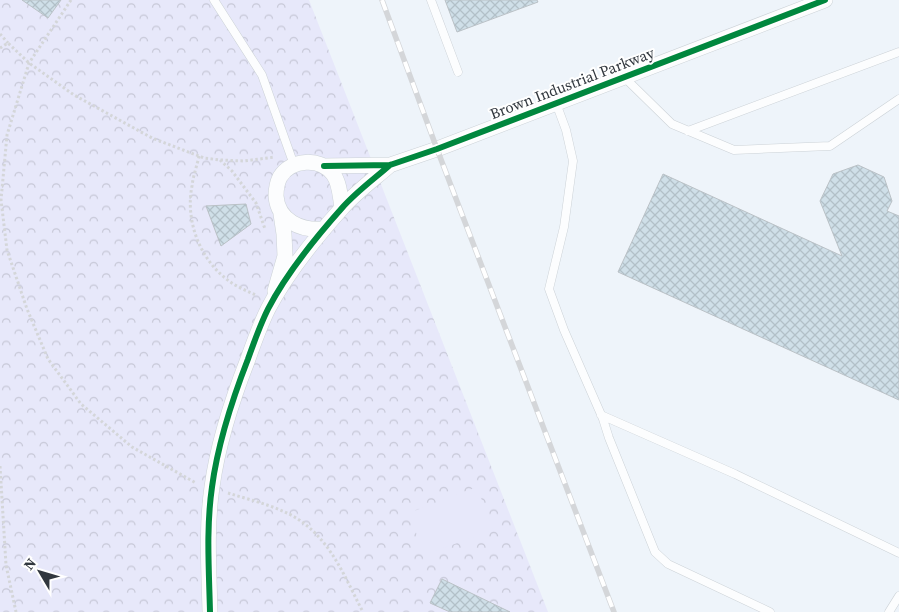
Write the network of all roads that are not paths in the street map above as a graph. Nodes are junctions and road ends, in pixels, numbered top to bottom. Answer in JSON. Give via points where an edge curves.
{"nodes":[{"id":1,"x":214,"y":0,"type":"edge"},
{"id":2,"x":431,"y":0,"type":"edge"},
{"id":3,"x":825,"y":0,"type":"edge"},
{"id":4,"x":899,"y":52,"type":"edge"},
{"id":5,"x":458,"y":72,"type":"dead end"},
{"id":6,"x":624,"y":77,"type":"junction"},
{"id":7,"x":899,"y":99,"type":"edge"},
{"id":8,"x":556,"y":103,"type":"junction"},
{"id":9,"x":688,"y":131,"type":"junction"},
{"id":10,"x":294,"y":165,"type":"junction"},
{"id":11,"x":390,"y":165,"type":"junction"},
{"id":12,"x":324,"y":166,"type":"junction"},
{"id":13,"x":342,"y":208,"type":"junction"},
{"id":14,"x":281,"y":214,"type":"junction"},
{"id":15,"x":324,"y":229,"type":"junction"},
{"id":16,"x":271,"y":304,"type":"junction"},
{"id":17,"x":601,"y":415,"type":"junction"},
{"id":18,"x":899,"y":553,"type":"edge"},
{"id":19,"x":899,"y":596,"type":"edge"},
{"id":20,"x":210,"y":612,"type":"edge"},
{"id":21,"x":770,"y":612,"type":"edge"},
{"id":22,"x":889,"y":612,"type":"edge"}],
"edges":[{"from":1,"to":10,"type":"lane","via":[[262,75]]},
{"from":2,"to":5,"type":"lane"},
{"from":3,"to":6,"type":"street","name":"Brown Industrial Parkway"},
{"from":4,"to":9,"type":"lane"},
{"from":6,"to":8,"type":"street","name":"Brown Industrial Parkway"},
{"from":6,"to":9,"type":"lane","via":[[672,124]]},
{"from":7,"to":9,"type":"lane","via":[[830,146],[734,150]]},
{"from":8,"to":11,"type":"street","name":"Brown Industrial Parkway"},
{"from":8,"to":17,"type":"lane","via":[[573,161],[564,227],[549,289]]},
{"from":10,"to":12,"type":"street","via":[[312,162]]},
{"from":10,"to":14,"type":"street","via":[[280,177],[276,189]]},
{"from":11,"to":12,"type":"street","name":"Brown Industrial Parkway"},
{"from":11,"to":13,"type":"street"},
{"from":12,"to":13,"type":"street","via":[[338,185]]},
{"from":13,"to":15,"type":"street"},
{"from":14,"to":15,"type":"street","via":[[302,228]]},
{"from":14,"to":16,"type":"street","via":[[285,256]]},
{"from":15,"to":16,"type":"street"},
{"from":16,"to":20,"type":"street","via":[[232,400],[216,458],[208,537]]},
{"from":17,"to":18,"type":"lane","via":[[735,474]]},
{"from":17,"to":21,"type":"lane","via":[[655,552],[668,564]]},
{"from":19,"to":22,"type":"lane"}]}
